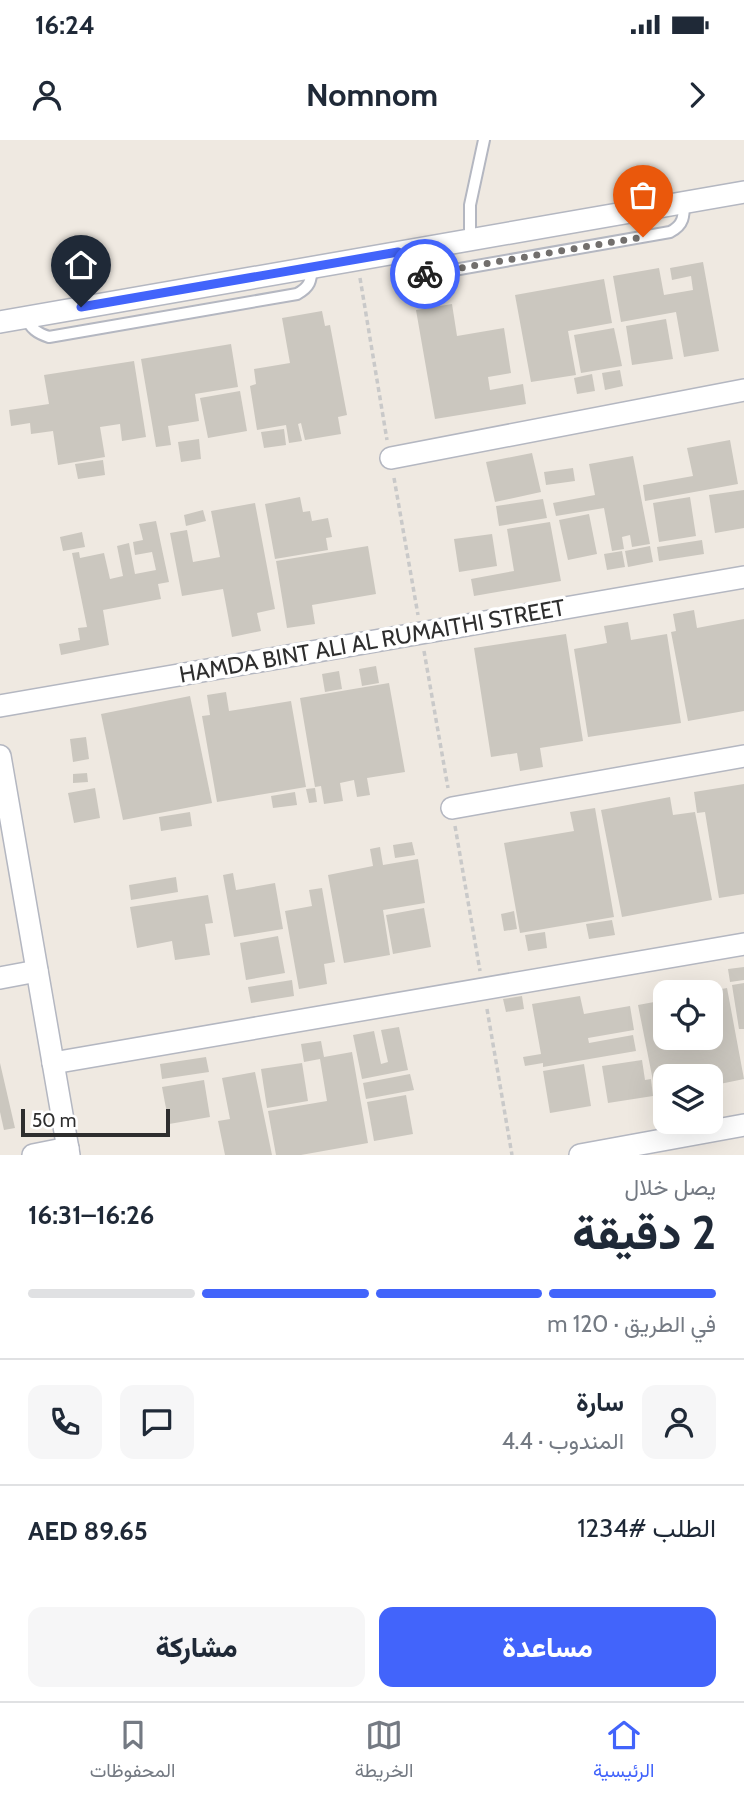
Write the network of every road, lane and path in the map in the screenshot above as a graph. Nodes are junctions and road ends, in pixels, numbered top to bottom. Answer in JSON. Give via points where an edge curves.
{"nodes":[{"id":1,"x":484,"y":140,"type":"edge"},
{"id":2,"x":744,"y":192,"type":"edge"},
{"id":3,"x":684,"y":202,"type":"junction"},
{"id":4,"x":470,"y":239,"type":"junction"},
{"id":5,"x":398,"y":252,"type":"junction"},
{"id":6,"x":356,"y":259,"type":"junction"},
{"id":7,"x":0,"y":321,"type":"edge"},
{"id":8,"x":744,"y":390,"type":"edge"},
{"id":9,"x":391,"y":458,"type":"junction"},
{"id":10,"x":744,"y":577,"type":"edge"},
{"id":11,"x":421,"y":633,"type":"junction"},
{"id":12,"x":0,"y":706,"type":"edge"},
{"id":13,"x":0,"y":756,"type":"edge"},
{"id":14,"x":744,"y":756,"type":"edge"},
{"id":15,"x":3,"y":794,"type":"edge"},
{"id":16,"x":452,"y":808,"type":"junction"},
{"id":17,"x":744,"y":944,"type":"edge"},
{"id":18,"x":37,"y":971,"type":"junction"},
{"id":19,"x":0,"y":978,"type":"edge"},
{"id":20,"x":483,"y":989,"type":"junction"},
{"id":21,"x":53,"y":1063,"type":"junction"},
{"id":22,"x":744,"y":1125,"type":"edge"},
{"id":23,"x":68,"y":1152,"type":"edge"},
{"id":24,"x":33,"y":1155,"type":"edge"},
{"id":25,"x":512,"y":1155,"type":"edge"},
{"id":26,"x":580,"y":1155,"type":"edge"}],
"edges":[{"from":1,"to":4,"type":"lane","via":[[470,205]]},
{"from":2,"to":3,"type":"street"},
{"from":3,"to":4,"type":"street"},
{"from":3,"to":5,"type":"lane","via":[[684,220],[670,232],[471,267],[422,275],[407,269]]},
{"from":4,"to":5,"type":"street"},
{"from":5,"to":6,"type":"street"},
{"from":6,"to":7,"type":"street"},
{"from":6,"to":9,"type":"path"},
{"from":8,"to":9,"type":"street"},
{"from":9,"to":11,"type":"path"},
{"from":10,"to":11,"type":"street","name":"HAMDA BINT ALI AL RUMAITHI STREET"},
{"from":11,"to":12,"type":"street","name":"HAMDA BINT ALI AL RUMAITHI STREET"},
{"from":11,"to":16,"type":"path"},
{"from":13,"to":15,"type":"street"},
{"from":14,"to":16,"type":"street"},
{"from":15,"to":18,"type":"street"},
{"from":16,"to":20,"type":"path"},
{"from":17,"to":20,"type":"street"},
{"from":18,"to":19,"type":"street"},
{"from":18,"to":21,"type":"street"},
{"from":20,"to":21,"type":"street"},
{"from":20,"to":25,"type":"path"},
{"from":21,"to":23,"type":"street"},
{"from":22,"to":26,"type":"street"},
{"from":23,"to":24,"type":"street"}]}
